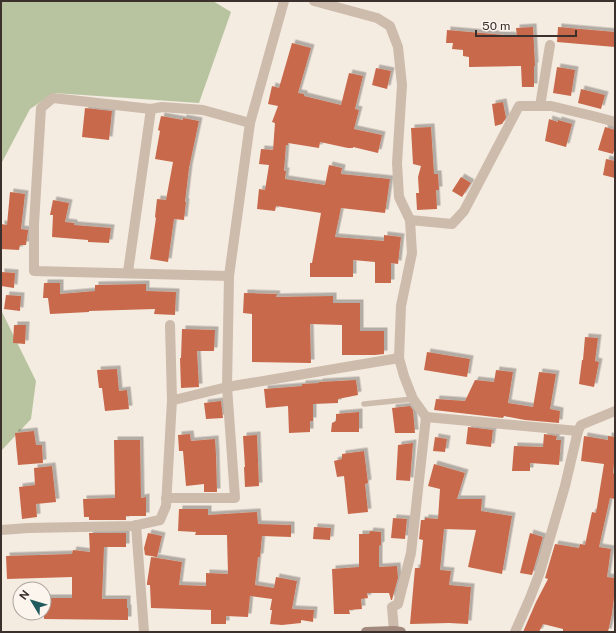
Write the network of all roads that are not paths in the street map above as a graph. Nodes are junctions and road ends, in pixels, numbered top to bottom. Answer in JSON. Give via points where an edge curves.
{"nodes":[{"id":1,"x":284,"y":1,"type":"edge"},
{"id":2,"x":314,"y":1,"type":"edge"},
{"id":3,"x":550,"y":45,"type":"dead end"},
{"id":4,"x":540,"y":106,"type":"junction"},
{"id":5,"x":151,"y":109,"type":"junction"},
{"id":6,"x":615,"y":122,"type":"edge"},
{"id":7,"x":250,"y":123,"type":"junction"},
{"id":8,"x":410,"y":220,"type":"junction"},
{"id":9,"x":128,"y":272,"type":"junction"},
{"id":10,"x":229,"y":276,"type":"junction"},
{"id":11,"x":170,"y":325,"type":"dead end"},
{"id":12,"x":399,"y":358,"type":"junction"},
{"id":13,"x":227,"y":387,"type":"junction"},
{"id":14,"x":413,"y":399,"type":"junction"},
{"id":15,"x":172,"y":400,"type":"junction"},
{"id":16,"x":364,"y":404,"type":"dead end"},
{"id":17,"x":615,"y":411,"type":"edge"},
{"id":18,"x":426,"y":417,"type":"junction"},
{"id":19,"x":578,"y":431,"type":"junction"},
{"id":20,"x":166,"y":498,"type":"junction"},
{"id":21,"x":136,"y":525,"type":"junction"},
{"id":22,"x":1,"y":530,"type":"edge"},
{"id":23,"x":144,"y":632,"type":"edge"},
{"id":24,"x":366,"y":632,"type":"edge"},
{"id":25,"x":397,"y":632,"type":"edge"},
{"id":26,"x":515,"y":632,"type":"edge"}],
"edges":[{"from":1,"to":7,"type":"street"},
{"from":2,"to":8,"type":"street","via":[[377,18],[390,26],[398,47],[402,85],[397,163],[399,197]]},
{"from":3,"to":4,"type":"street"},
{"from":4,"to":6,"type":"street","via":[[551,106]]},
{"from":4,"to":8,"type":"street","via":[[520,106],[464,211],[452,224]]},
{"from":5,"to":7,"type":"street","via":[[162,107],[203,110]]},
{"from":5,"to":9,"type":"street"},
{"from":5,"to":9,"type":"street","via":[[53,98],[41,108],[34,270]]},
{"from":7,"to":10,"type":"street"},
{"from":8,"to":12,"type":"street","via":[[412,252],[401,306]]},
{"from":9,"to":10,"type":"street"},
{"from":10,"to":13,"type":"street"},
{"from":11,"to":15,"type":"street"},
{"from":12,"to":13,"type":"street"},
{"from":12,"to":14,"type":"street"},
{"from":13,"to":15,"type":"street"},
{"from":13,"to":20,"type":"street","via":[[235,498]]},
{"from":14,"to":16,"type":"lane"},
{"from":14,"to":18,"type":"street"},
{"from":15,"to":20,"type":"street"},
{"from":17,"to":19,"type":"street","via":[[581,426]]},
{"from":18,"to":19,"type":"street"},
{"from":18,"to":25,"type":"street","via":[[411,553],[398,604],[392,607]]},
{"from":19,"to":26,"type":"street","via":[[540,572]]},
{"from":20,"to":21,"type":"street","via":[[166,506],[160,520]]},
{"from":21,"to":22,"type":"street"},
{"from":21,"to":23,"type":"street"},
{"from":24,"to":25,"type":"main road"}]}
